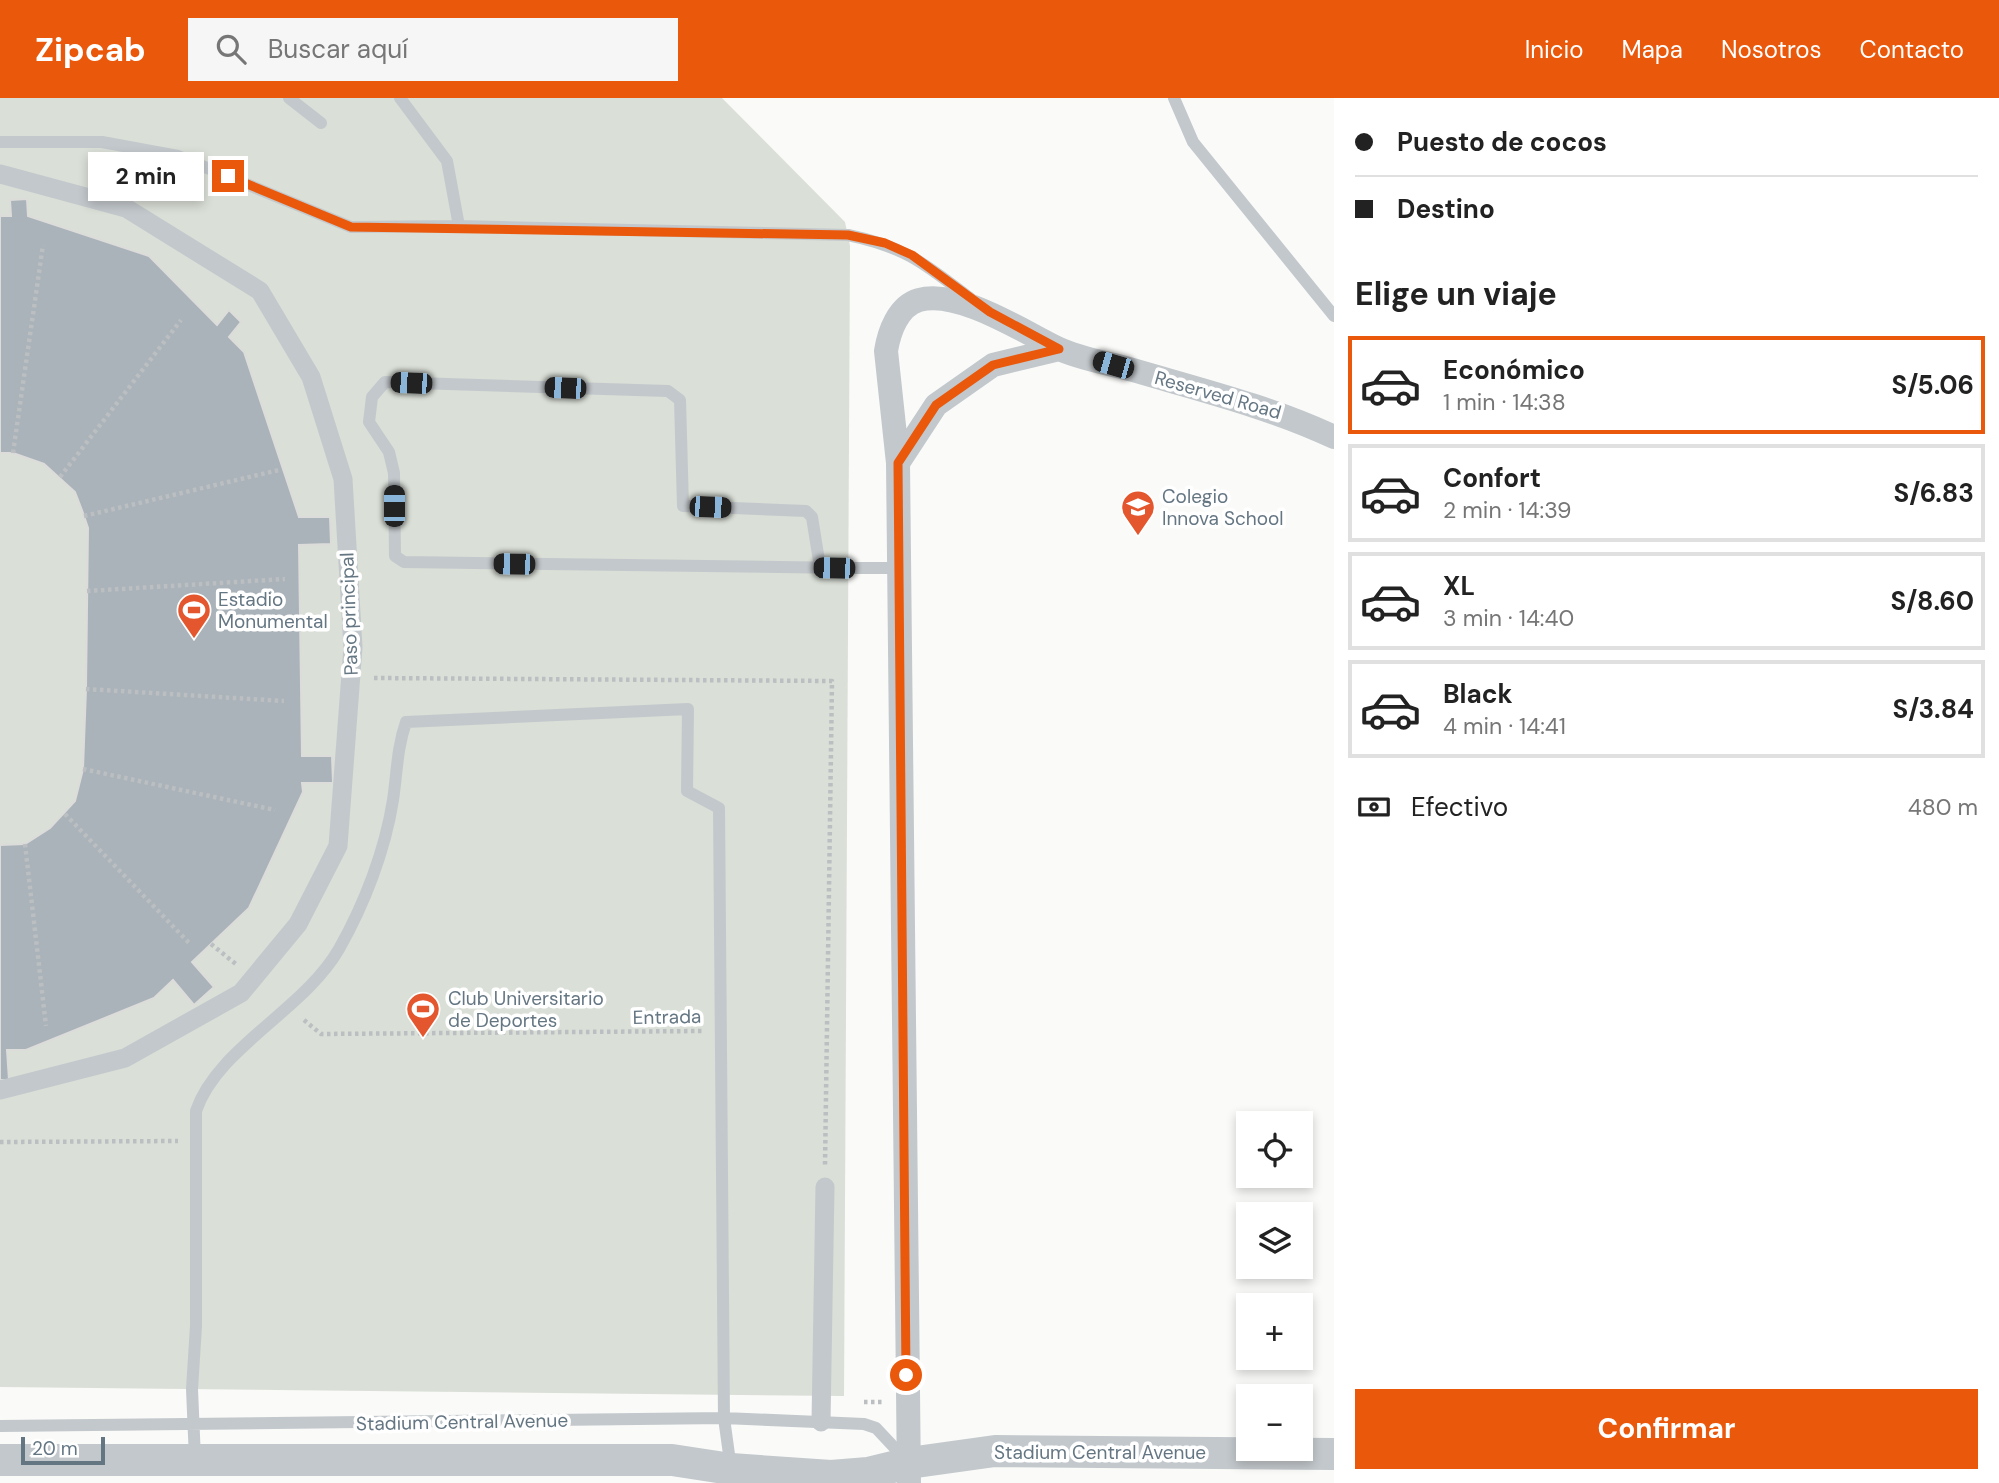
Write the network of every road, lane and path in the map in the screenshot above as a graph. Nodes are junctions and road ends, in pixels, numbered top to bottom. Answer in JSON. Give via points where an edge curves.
{"nodes":[{"id":1,"x":289,"y":98,"type":"edge"},
{"id":2,"x":400,"y":98,"type":"edge"},
{"id":3,"x":1174,"y":98,"type":"edge"},
{"id":4,"x":321,"y":123,"type":"dead end"},
{"id":5,"x":0,"y":142,"type":"edge"},
{"id":6,"x":0,"y":174,"type":"edge"},
{"id":7,"x":458,"y":226,"type":"junction"},
{"id":8,"x":43,"y":245,"type":"dead end"},
{"id":9,"x":990,"y":312,"type":"junction"},
{"id":10,"x":1334,"y":316,"type":"edge"},
{"id":11,"x":181,"y":320,"type":"dead end"},
{"id":12,"x":1059,"y":349,"type":"junction"},
{"id":13,"x":1334,"y":437,"type":"edge"},
{"id":14,"x":13,"y":453,"type":"dead end"},
{"id":15,"x":898,"y":463,"type":"junction"},
{"id":16,"x":279,"y":470,"type":"dead end"},
{"id":17,"x":60,"y":477,"type":"dead end"},
{"id":18,"x":84,"y":516,"type":"dead end"},
{"id":19,"x":820,"y":568,"type":"junction"},
{"id":20,"x":899,"y":568,"type":"junction"},
{"id":21,"x":285,"y":579,"type":"dead end"},
{"id":22,"x":87,"y":591,"type":"dead end"},
{"id":23,"x":86,"y":689,"type":"dead end"},
{"id":24,"x":284,"y":701,"type":"dead end"},
{"id":25,"x":83,"y":769,"type":"dead end"},
{"id":26,"x":275,"y":810,"type":"dead end"},
{"id":27,"x":65,"y":814,"type":"dead end"},
{"id":28,"x":25,"y":844,"type":"dead end"},
{"id":29,"x":191,"y":945,"type":"dead end"},
{"id":30,"x":46,"y":1027,"type":"dead end"},
{"id":31,"x":719,"y":1031,"type":"junction"},
{"id":32,"x":321,"y":1034,"type":"dead end"},
{"id":33,"x":0,"y":1090,"type":"edge"},
{"id":34,"x":192,"y":1141,"type":"dead end"},
{"id":35,"x":0,"y":1142,"type":"edge"},
{"id":36,"x":825,"y":1187,"type":"dead end"},
{"id":37,"x":724,"y":1418,"type":"junction"},
{"id":38,"x":821,"y":1422,"type":"junction"},
{"id":39,"x":0,"y":1426,"type":"edge"},
{"id":40,"x":194,"y":1426,"type":"junction"},
{"id":41,"x":1334,"y":1454,"type":"edge"},
{"id":42,"x":0,"y":1460,"type":"edge"},
{"id":43,"x":195,"y":1460,"type":"junction"},
{"id":44,"x":731,"y":1469,"type":"junction"},
{"id":45,"x":909,"y":1473,"type":"edge"}],
"edges":[{"from":1,"to":4,"type":"lane"},
{"from":2,"to":7,"type":"lane","via":[[447,161]]},
{"from":3,"to":10,"type":"lane","via":[[1193,142]]},
{"from":5,"to":7,"type":"lane","via":[[102,142],[178,156],[351,227]]},
{"from":6,"to":33,"type":"street","name":"Paso principal","via":[[126,208],[260,291],[311,377],[343,479],[353,647],[338,846],[298,923],[241,993],[125,1058]]},
{"from":7,"to":9,"type":"lane","via":[[848,235],[912,255]]},
{"from":8,"to":14,"type":"path"},
{"from":9,"to":12,"type":"street","name":"Reserved Road"},
{"from":9,"to":15,"type":"street","name":"Reserved Road","via":[[934,299],[917,300],[895,321],[886,351]]},
{"from":11,"to":17,"type":"path"},
{"from":12,"to":13,"type":"street","name":"Reserved Road","via":[[1292,417]]},
{"from":12,"to":15,"type":"street","name":"Reserved Road","via":[[993,365],[936,405]]},
{"from":15,"to":20,"type":"street","name":"Reserved Road"},
{"from":16,"to":18,"type":"path"},
{"from":19,"to":19,"type":"lane","via":[[404,562],[395,556],[394,474],[389,452],[369,422],[372,397],[385,382],[668,391],[680,400],[682,506],[806,511],[813,517]]},
{"from":19,"to":20,"type":"lane"},
{"from":20,"to":45,"type":"street","name":"Reserved Road"},
{"from":21,"to":22,"type":"path"},
{"from":23,"to":24,"type":"path"},
{"from":25,"to":26,"type":"path"},
{"from":27,"to":29,"type":"path"},
{"from":28,"to":30,"type":"path"},
{"from":31,"to":32,"type":"path","name":"Entrada"},
{"from":31,"to":37,"type":"lane"},
{"from":31,"to":40,"type":"lane","via":[[719,808],[687,791],[688,709],[406,722],[376,868],[339,949],[315,984],[208,1083],[196,1111]]},
{"from":34,"to":35,"type":"path"},
{"from":36,"to":38,"type":"street"},
{"from":37,"to":38,"type":"lane","name":"Stadium Central Avenue"},
{"from":37,"to":40,"type":"lane","name":"Stadium Central Avenue"},
{"from":37,"to":44,"type":"lane"},
{"from":38,"to":45,"type":"lane","name":"Stadium Central Avenue","via":[[876,1428]]},
{"from":39,"to":40,"type":"lane","name":"Stadium Central Avenue"},
{"from":40,"to":43,"type":"lane"},
{"from":41,"to":45,"type":"street","name":"Stadium Central Avenue","via":[[995,1451]]},
{"from":42,"to":43,"type":"street","name":"Stadium Central Avenue"},
{"from":43,"to":44,"type":"street","name":"Stadium Central Avenue","via":[[672,1460]]},
{"from":44,"to":45,"type":"street","name":"Stadium Central Avenue","via":[[831,1476]]}]}
